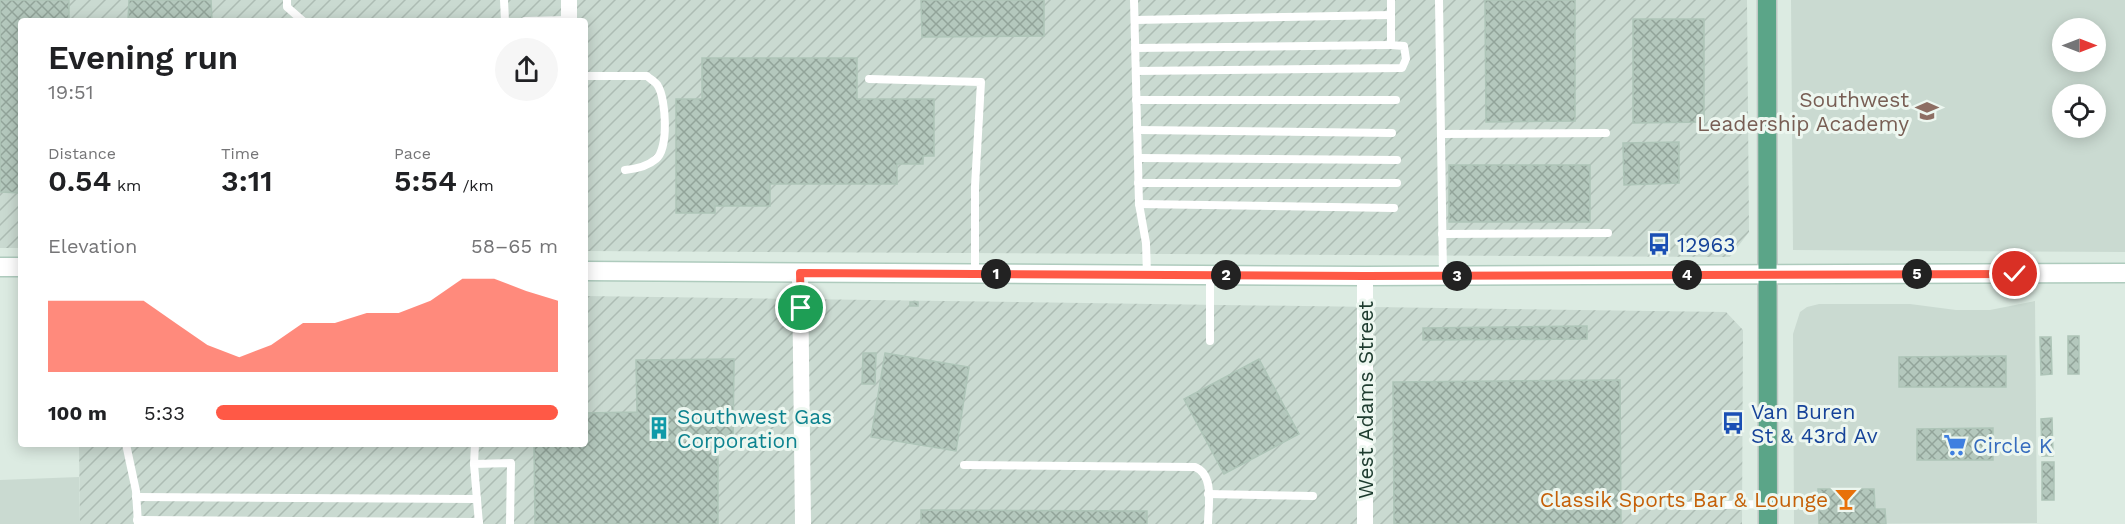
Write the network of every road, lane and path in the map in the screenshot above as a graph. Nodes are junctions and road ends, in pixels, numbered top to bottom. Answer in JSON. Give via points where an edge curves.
{"nodes":[{"id":1,"x":287,"y":0,"type":"edge"},
{"id":2,"x":504,"y":0,"type":"edge"},
{"id":3,"x":569,"y":0,"type":"edge"},
{"id":4,"x":1134,"y":0,"type":"edge"},
{"id":5,"x":1391,"y":0,"type":"edge"},
{"id":6,"x":1439,"y":0,"type":"edge"},
{"id":7,"x":1767,"y":0,"type":"edge"},
{"id":8,"x":1391,"y":15,"type":"junction"},
{"id":9,"x":300,"y":18,"type":"edge"},
{"id":10,"x":505,"y":18,"type":"edge"},
{"id":11,"x":569,"y":18,"type":"edge"},
{"id":12,"x":1135,"y":20,"type":"junction"},
{"id":13,"x":1391,"y":45,"type":"junction"},
{"id":14,"x":1135,"y":48,"type":"junction"},
{"id":15,"x":1136,"y":71,"type":"junction"},
{"id":16,"x":588,"y":76,"type":"edge"},
{"id":17,"x":869,"y":79,"type":"dead end"},
{"id":18,"x":1136,"y":100,"type":"junction"},
{"id":19,"x":1396,"y":100,"type":"dead end"},
{"id":20,"x":1137,"y":130,"type":"junction"},
{"id":21,"x":1392,"y":133,"type":"dead end"},
{"id":22,"x":1606,"y":133,"type":"dead end"},
{"id":23,"x":1441,"y":134,"type":"junction"},
{"id":24,"x":1138,"y":159,"type":"junction"},
{"id":25,"x":1397,"y":160,"type":"dead end"},
{"id":26,"x":625,"y":170,"type":"dead end"},
{"id":27,"x":1138,"y":183,"type":"junction"},
{"id":28,"x":1397,"y":183,"type":"dead end"},
{"id":29,"x":1139,"y":204,"type":"junction"},
{"id":30,"x":1394,"y":208,"type":"dead end"},
{"id":31,"x":1608,"y":233,"type":"dead end"},
{"id":32,"x":1443,"y":234,"type":"junction"},
{"id":33,"x":0,"y":267,"type":"edge"},
{"id":34,"x":18,"y":267,"type":"edge"},
{"id":35,"x":588,"y":271,"type":"edge"},
{"id":36,"x":800,"y":273,"type":"junction"},
{"id":37,"x":2125,"y":273,"type":"edge"},
{"id":38,"x":975,"y":274,"type":"junction"},
{"id":39,"x":1147,"y":275,"type":"junction"},
{"id":40,"x":1210,"y":275,"type":"junction"},
{"id":41,"x":1768,"y":275,"type":"junction"},
{"id":42,"x":1365,"y":276,"type":"junction"},
{"id":43,"x":1443,"y":276,"type":"junction"},
{"id":44,"x":1210,"y":341,"type":"dead end"},
{"id":45,"x":127,"y":447,"type":"edge"},
{"id":46,"x":475,"y":447,"type":"edge"},
{"id":47,"x":474,"y":464,"type":"junction"},
{"id":48,"x":964,"y":465,"type":"dead end"},
{"id":49,"x":1208,"y":494,"type":"junction"},
{"id":50,"x":1313,"y":496,"type":"dead end"},
{"id":51,"x":136,"y":497,"type":"junction"},
{"id":52,"x":477,"y":500,"type":"junction"},
{"id":53,"x":1767,"y":504,"type":"junction"},
{"id":54,"x":1679,"y":506,"type":"dead end"},
{"id":55,"x":137,"y":522,"type":"edge"},
{"id":56,"x":308,"y":523,"type":"edge"},
{"id":57,"x":370,"y":523,"type":"edge"},
{"id":58,"x":428,"y":523,"type":"edge"},
{"id":59,"x":479,"y":523,"type":"edge"},
{"id":60,"x":510,"y":524,"type":"edge"},
{"id":61,"x":803,"y":524,"type":"edge"},
{"id":62,"x":1208,"y":524,"type":"edge"},
{"id":63,"x":1365,"y":524,"type":"edge"},
{"id":64,"x":1767,"y":524,"type":"edge"}],
"edges":[{"from":1,"to":9,"type":"lane","via":[[287,7]]},
{"from":2,"to":10,"type":"lane"},
{"from":3,"to":11,"type":"street"},
{"from":4,"to":12,"type":"lane"},
{"from":5,"to":8,"type":"lane"},
{"from":6,"to":23,"type":"lane"},
{"from":7,"to":41,"type":"main road"},
{"from":8,"to":12,"type":"lane"},
{"from":8,"to":13,"type":"lane"},
{"from":12,"to":14,"type":"lane"},
{"from":13,"to":14,"type":"lane"},
{"from":13,"to":15,"type":"lane","via":[[1404,46],[1406,59],[1402,68]]},
{"from":14,"to":15,"type":"lane"},
{"from":15,"to":18,"type":"lane"},
{"from":16,"to":26,"type":"lane","via":[[647,76],[658,85],[663,104],[664,144],[658,158]]},
{"from":17,"to":38,"type":"lane","via":[[981,82]]},
{"from":18,"to":19,"type":"lane"},
{"from":18,"to":20,"type":"lane"},
{"from":20,"to":21,"type":"lane"},
{"from":20,"to":24,"type":"lane"},
{"from":22,"to":23,"type":"lane"},
{"from":23,"to":32,"type":"lane"},
{"from":24,"to":25,"type":"lane"},
{"from":24,"to":27,"type":"lane"},
{"from":27,"to":28,"type":"lane"},
{"from":27,"to":29,"type":"lane"},
{"from":29,"to":30,"type":"lane"},
{"from":29,"to":39,"type":"lane"},
{"from":31,"to":32,"type":"lane"},
{"from":32,"to":43,"type":"lane"},
{"from":33,"to":34,"type":"main road"},
{"from":35,"to":36,"type":"main road"},
{"from":36,"to":38,"type":"main road"},
{"from":36,"to":61,"type":"street"},
{"from":37,"to":41,"type":"main road"},
{"from":38,"to":39,"type":"main road"},
{"from":39,"to":40,"type":"main road"},
{"from":40,"to":42,"type":"main road"},
{"from":40,"to":44,"type":"lane"},
{"from":41,"to":43,"type":"main road"},
{"from":41,"to":53,"type":"main road"},
{"from":42,"to":43,"type":"main road"},
{"from":42,"to":63,"type":"street","name":"West Adams Street"},
{"from":45,"to":51,"type":"lane"},
{"from":46,"to":47,"type":"lane"},
{"from":47,"to":52,"type":"lane"},
{"from":47,"to":60,"type":"lane","via":[[512,463]]},
{"from":48,"to":49,"type":"lane","via":[[1195,467],[1208,478]]},
{"from":49,"to":50,"type":"lane"},
{"from":49,"to":62,"type":"lane"},
{"from":51,"to":52,"type":"lane"},
{"from":51,"to":55,"type":"lane"},
{"from":52,"to":59,"type":"lane"},
{"from":53,"to":54,"type":"lane"},
{"from":53,"to":64,"type":"main road"},
{"from":55,"to":56,"type":"lane"},
{"from":56,"to":57,"type":"lane"},
{"from":57,"to":58,"type":"lane"},
{"from":58,"to":59,"type":"lane"}]}
